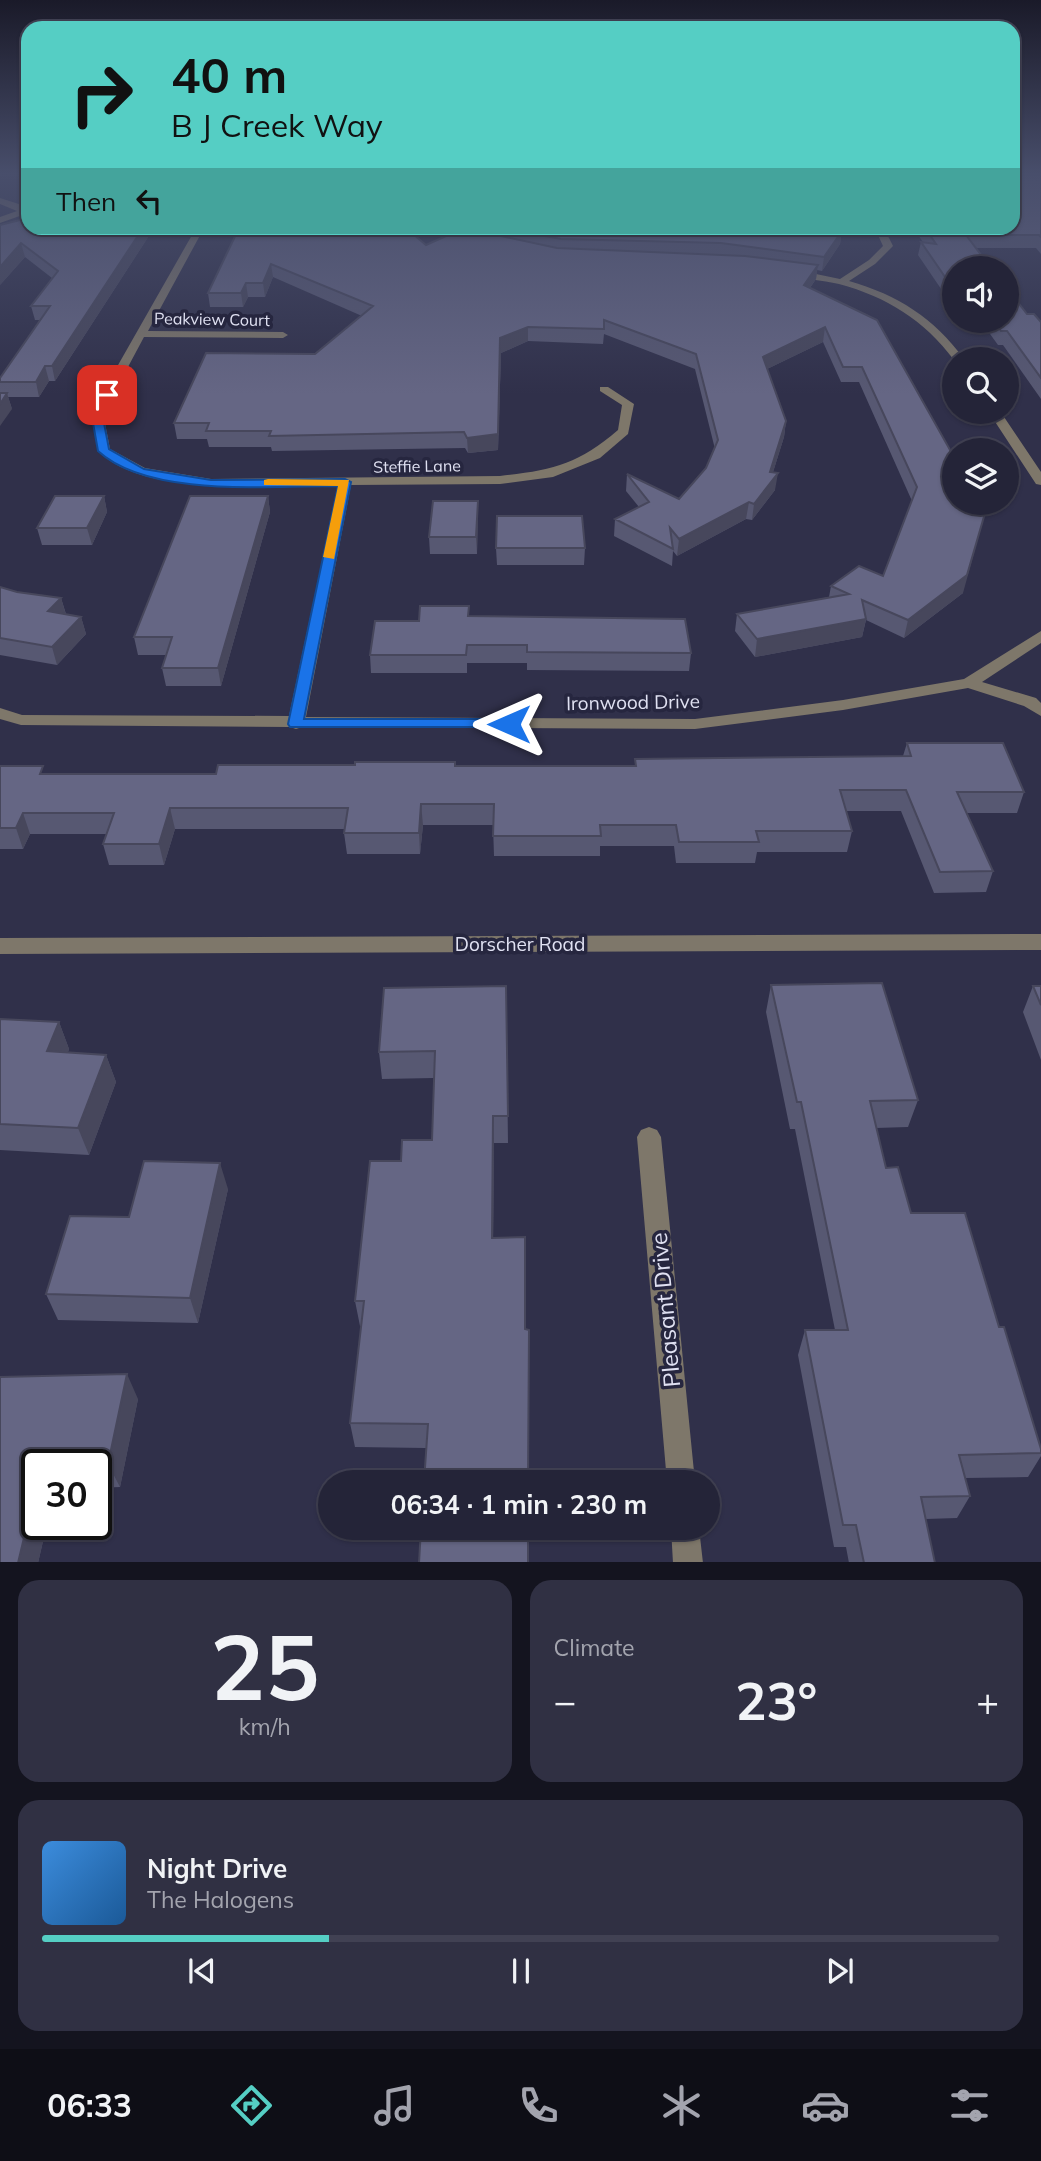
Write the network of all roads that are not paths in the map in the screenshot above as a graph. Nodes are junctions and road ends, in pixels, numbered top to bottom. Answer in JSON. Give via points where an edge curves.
{"nodes":[{"id":1,"x":189,"y":248,"type":"edge"},
{"id":2,"x":886,"y":248,"type":"edge"},
{"id":3,"x":784,"y":270,"type":"edge"},
{"id":4,"x":843,"y":281,"type":"junction"},
{"id":5,"x":141,"y":334,"type":"junction"},
{"id":6,"x":283,"y":335,"type":"dead end"},
{"id":7,"x":951,"y":347,"type":"edge"},
{"id":8,"x":604,"y":390,"type":"dead end"},
{"id":9,"x":1003,"y":424,"type":"edge"},
{"id":10,"x":1041,"y":481,"type":"edge"},
{"id":11,"x":345,"y":482,"type":"junction"},
{"id":12,"x":1041,"y":636,"type":"edge"},
{"id":13,"x":968,"y":683,"type":"junction"},
{"id":14,"x":1041,"y":710,"type":"edge"},
{"id":15,"x":0,"y":713,"type":"edge"},
{"id":16,"x":296,"y":724,"type":"junction"},
{"id":17,"x":1041,"y":942,"type":"edge"},
{"id":18,"x":0,"y":946,"type":"edge"},
{"id":19,"x":649,"y":1138,"type":"dead end"},
{"id":20,"x":680,"y":1470,"type":"edge"},
{"id":21,"x":686,"y":1540,"type":"edge"},
{"id":22,"x":688,"y":1562,"type":"edge"}],
"edges":[{"from":1,"to":5,"type":"street","name":"Steffie Lane"},
{"from":2,"to":4,"type":"street"},
{"from":3,"to":4,"type":"street"},
{"from":4,"to":7,"type":"street","via":[[914,310]]},
{"from":5,"to":6,"type":"street","name":"Peakview Court"},
{"from":5,"to":11,"type":"street","name":"Steffie Lane","via":[[107,395],[99,423],[104,451],[141,471],[211,484]]},
{"from":8,"to":11,"type":"street","name":"Steffie Lane","via":[[628,404],[624,431],[596,455],[550,474],[500,480]]},
{"from":9,"to":10,"type":"street"},
{"from":11,"to":16,"type":"street"},
{"from":12,"to":13,"type":"street","name":"Ironwood Drive"},
{"from":13,"to":14,"type":"street","via":[[1030,702]]},
{"from":13,"to":16,"type":"street","name":"Ironwood Drive","via":[[695,724]]},
{"from":15,"to":16,"type":"street","name":"Ironwood Drive","via":[[21,720]]},
{"from":17,"to":18,"type":"street","name":"Dorscher Road"},
{"from":19,"to":20,"type":"street","name":"Pleasant Drive"},
{"from":21,"to":22,"type":"street"}]}
